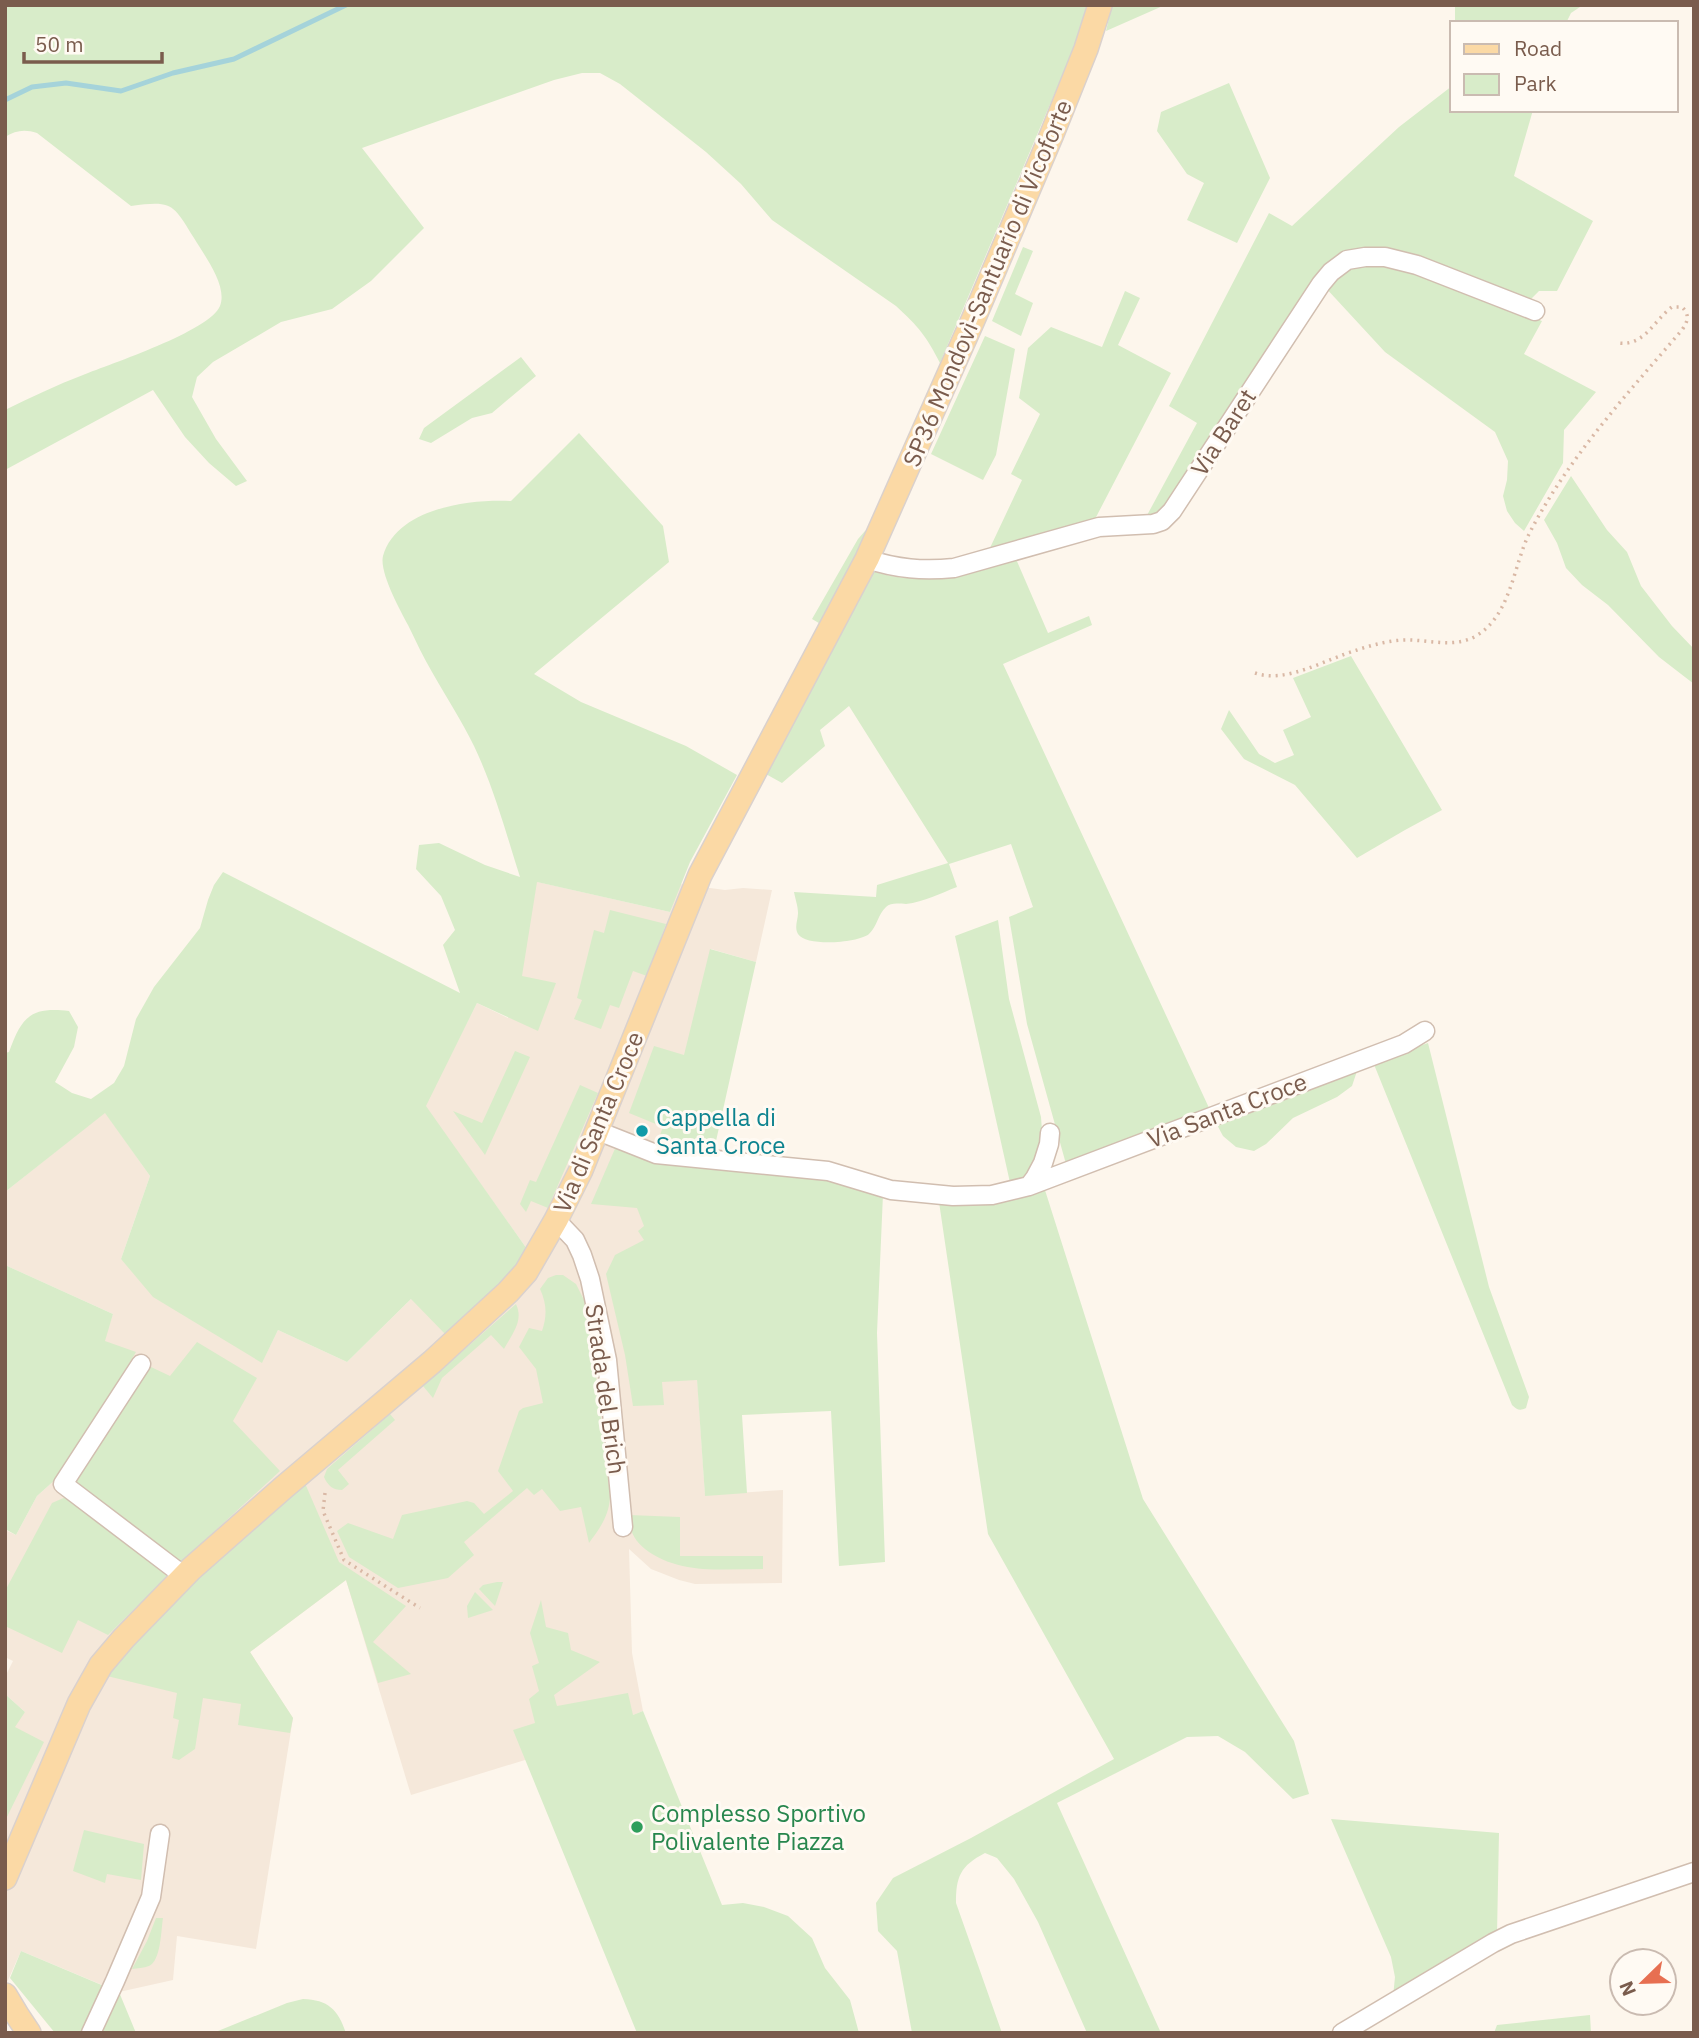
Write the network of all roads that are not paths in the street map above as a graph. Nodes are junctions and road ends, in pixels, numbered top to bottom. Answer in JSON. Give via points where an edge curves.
{"nodes":[{"id":1,"x":1100,"y":5,"type":"edge"},
{"id":2,"x":1535,"y":310,"type":"dead end"},
{"id":3,"x":867,"y":559,"type":"junction"},
{"id":4,"x":1425,"y":1031,"type":"dead end"},
{"id":5,"x":598,"y":1131,"type":"junction"},
{"id":6,"x":1050,"y":1133,"type":"dead end"},
{"id":7,"x":1028,"y":1185,"type":"junction"},
{"id":8,"x":556,"y":1220,"type":"junction"},
{"id":9,"x":141,"y":1364,"type":"dead end"},
{"id":10,"x":623,"y":1527,"type":"dead end"},
{"id":11,"x":184,"y":1576,"type":"junction"},
{"id":12,"x":160,"y":1834,"type":"dead end"},
{"id":13,"x":1694,"y":1872,"type":"edge"},
{"id":14,"x":5,"y":1878,"type":"edge"},
{"id":15,"x":5,"y":1995,"type":"edge"},
{"id":16,"x":5,"y":2016,"type":"edge"},
{"id":17,"x":29,"y":2032,"type":"edge"},
{"id":18,"x":91,"y":2033,"type":"edge"},
{"id":19,"x":1342,"y":2033,"type":"edge"}],
"edges":[{"from":1,"to":3,"type":"main road","name":"SP36 Mondovì-Santuario di Vicoforte","via":[[1052,134]]},
{"from":2,"to":3,"type":"street","name":"Via Baret","via":[[1410,262],[1385,257],[1351,259],[1321,284],[1162,521],[1099,527],[954,568],[904,569]]},
{"from":3,"to":5,"type":"main road","name":"Via di Santa Croce","via":[[700,875]]},
{"from":4,"to":7,"type":"street","name":"Via Santa Croce","via":[[1404,1044]]},
{"from":5,"to":7,"type":"street","name":"Via Santa Croce","via":[[656,1154],[828,1171],[899,1192],[978,1196]]},
{"from":5,"to":8,"type":"main road","name":"Via di Santa Croce"},
{"from":6,"to":7,"type":"street","via":[[1044,1163]]},
{"from":8,"to":10,"type":"street","name":"Strada del Brich","via":[[575,1240],[590,1279],[607,1360]]},
{"from":8,"to":11,"type":"main road","name":"Via di Santa Croce","via":[[526,1272],[508,1292]]},
{"from":9,"to":11,"type":"street","via":[[63,1484]]},
{"from":11,"to":14,"type":"main road","name":"Via di Santa Croce","via":[[112,1652],[86,1690]]},
{"from":12,"to":18,"type":"street","via":[[151,1897]]},
{"from":13,"to":19,"type":"street","via":[[1511,1934]]},
{"from":15,"to":17,"type":"main road"},
{"from":16,"to":17,"type":"main road"}]}
